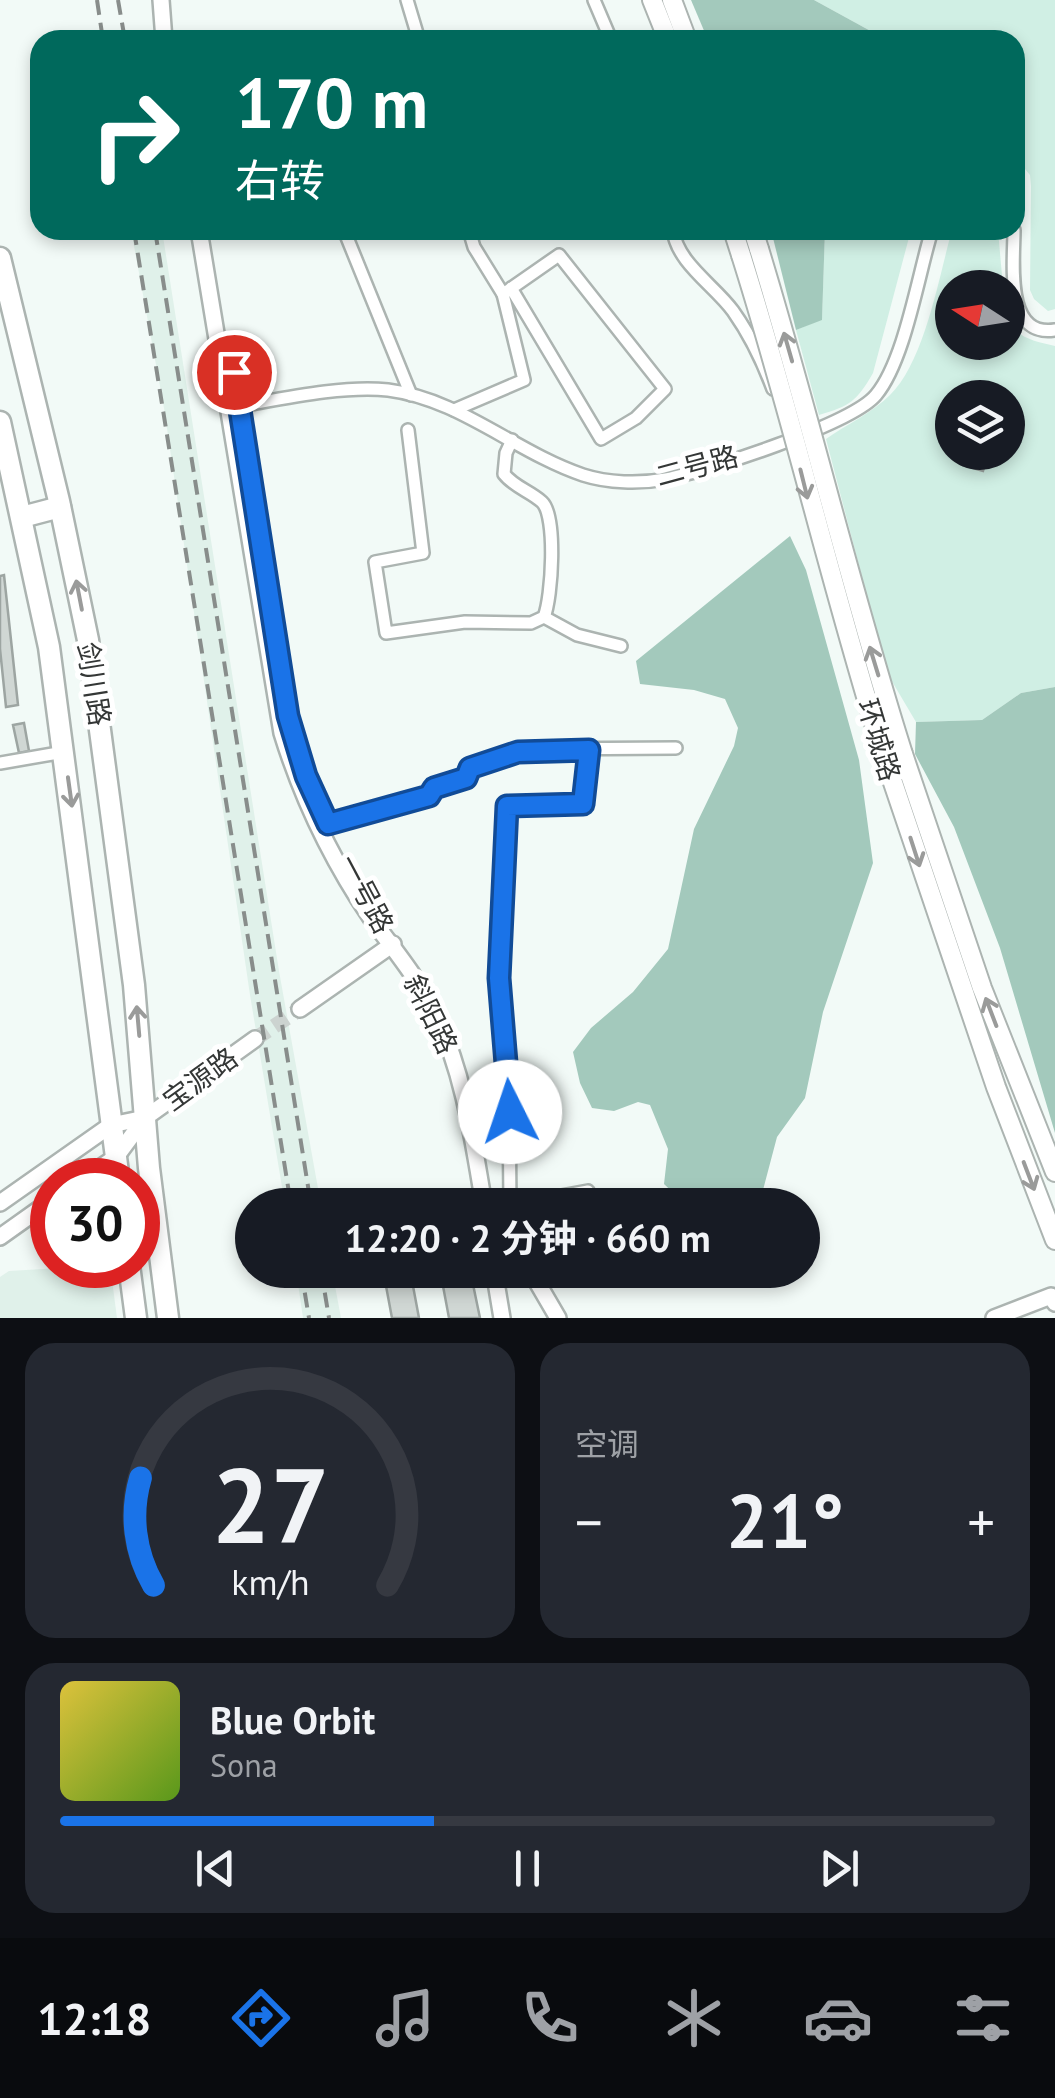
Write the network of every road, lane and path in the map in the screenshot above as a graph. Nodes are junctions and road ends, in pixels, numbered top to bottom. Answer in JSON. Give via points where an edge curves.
{"nodes":[{"id":1,"x":161,"y":0,"type":"edge"},
{"id":2,"x":407,"y":0,"type":"edge"},
{"id":3,"x":594,"y":0,"type":"edge"},
{"id":4,"x":652,"y":0,"type":"edge"},
{"id":5,"x":672,"y":0,"type":"edge"},
{"id":6,"x":163,"y":30,"type":"edge"},
{"id":7,"x":417,"y":30,"type":"edge"},
{"id":8,"x":607,"y":30,"type":"edge"},
{"id":9,"x":664,"y":30,"type":"edge"},
{"id":10,"x":683,"y":30,"type":"edge"},
{"id":11,"x":201,"y":240,"type":"edge"},
{"id":12,"x":211,"y":240,"type":"edge"},
{"id":13,"x":348,"y":240,"type":"edge"},
{"id":14,"x":472,"y":240,"type":"edge"},
{"id":15,"x":674,"y":240,"type":"edge"},
{"id":16,"x":741,"y":240,"type":"edge"},
{"id":17,"x":752,"y":240,"type":"edge"},
{"id":18,"x":929,"y":240,"type":"edge"},
{"id":19,"x":1014,"y":240,"type":"edge"},
{"id":20,"x":750,"y":252,"type":"junction"},
{"id":21,"x":0,"y":258,"type":"edge"},
{"id":22,"x":507,"y":291,"type":"junction"},
{"id":23,"x":1055,"y":330,"type":"edge"},
{"id":24,"x":411,"y":395,"type":"junction"},
{"id":25,"x":234,"y":407,"type":"junction"},
{"id":26,"x":454,"y":410,"type":"junction"},
{"id":27,"x":0,"y":422,"type":"edge"},
{"id":28,"x":408,"y":430,"type":"dead end"},
{"id":29,"x":788,"y":438,"type":"junction"},
{"id":30,"x":512,"y":440,"type":"junction"},
{"id":31,"x":8,"y":486,"type":"edge"},
{"id":32,"x":60,"y":508,"type":"junction"},
{"id":33,"x":22,"y":517,"type":"junction"},
{"id":34,"x":544,"y":617,"type":"junction"},
{"id":35,"x":621,"y":646,"type":"dead end"},
{"id":36,"x":676,"y":748,"type":"dead end"},
{"id":37,"x":589,"y":750,"type":"junction"},
{"id":38,"x":64,"y":752,"type":"junction"},
{"id":39,"x":894,"y":756,"type":"junction"},
{"id":40,"x":0,"y":764,"type":"edge"},
{"id":41,"x":324,"y":825,"type":"junction"},
{"id":42,"x":392,"y":944,"type":"junction"},
{"id":43,"x":300,"y":1009,"type":"tunnel mouth"},
{"id":44,"x":254,"y":1039,"type":"tunnel mouth"},
{"id":45,"x":145,"y":1118,"type":"junction"},
{"id":46,"x":112,"y":1125,"type":"junction"},
{"id":47,"x":116,"y":1157,"type":"joint"},
{"id":48,"x":1055,"y":1172,"type":"edge"},
{"id":49,"x":481,"y":1188,"type":"edge"},
{"id":50,"x":511,"y":1188,"type":"edge"},
{"id":51,"x":0,"y":1203,"type":"edge"},
{"id":52,"x":30,"y":1215,"type":"edge"},
{"id":53,"x":0,"y":1236,"type":"edge"},
{"id":54,"x":1055,"y":1240,"type":"edge"},
{"id":55,"x":133,"y":1288,"type":"edge"},
{"id":56,"x":497,"y":1288,"type":"edge"},
{"id":57,"x":540,"y":1288,"type":"edge"},
{"id":58,"x":1054,"y":1298,"type":"edge"},
{"id":59,"x":136,"y":1318,"type":"edge"},
{"id":60,"x":168,"y":1318,"type":"edge"},
{"id":61,"x":502,"y":1318,"type":"edge"},
{"id":62,"x":558,"y":1318,"type":"edge"},
{"id":63,"x":994,"y":1318,"type":"edge"}],
"edges":[{"from":1,"to":6,"type":"street"},
{"from":2,"to":7,"type":"street"},
{"from":3,"to":8,"type":"street"},
{"from":4,"to":9,"type":"main road"},
{"from":5,"to":10,"type":"main road"},
{"from":11,"to":25,"type":"street","name":"一号路"},
{"from":12,"to":25,"type":"street","name":"一号路"},
{"from":13,"to":24,"type":"street"},
{"from":14,"to":22,"type":"street"},
{"from":15,"to":29,"type":"street","via":[[752,342]]},
{"from":16,"to":20,"type":"main road","name":"环城路"},
{"from":17,"to":20,"type":"main road","name":"环城路"},
{"from":18,"to":29,"type":"street","name":"二号路","via":[[890,373],[877,394],[842,418]]},
{"from":19,"to":23,"type":"street","via":[[1017,304],[1033,327]]},
{"from":20,"to":39,"type":"main road","name":"环城路","bridge":true,"via":[[822,550]]},
{"from":21,"to":32,"type":"highway","name":"剑川路"},
{"from":22,"to":22,"type":"street","via":[[559,255],[665,389],[602,439]]},
{"from":22,"to":26,"type":"street","via":[[524,380]]},
{"from":24,"to":25,"type":"street","name":"二号路","via":[[368,390]]},
{"from":24,"to":26,"type":"street","name":"二号路"},
{"from":25,"to":41,"type":"street","name":"一号路","via":[[278,718],[292,764]]},
{"from":26,"to":30,"type":"street","name":"二号路"},
{"from":27,"to":31,"type":"highway","name":"剑川路"},
{"from":28,"to":34,"type":"street","via":[[423,553],[375,562],[386,633]]},
{"from":29,"to":30,"type":"street","name":"二号路","via":[[688,473],[621,481],[582,474]]},
{"from":30,"to":34,"type":"street","via":[[504,474],[548,514]]},
{"from":31,"to":33,"type":"highway","name":"剑川路"},
{"from":32,"to":33,"type":"highway"},
{"from":45,"to":32,"type":"highway","name":"剑川路","one_way":true,"via":[[103,742]]},
{"from":33,"to":38,"type":"highway","name":"剑川路"},
{"from":34,"to":35,"type":"street","via":[[576,635]]},
{"from":36,"to":37,"type":"street"},
{"from":37,"to":41,"type":"street","via":[[518,752],[470,768],[466,778],[434,788],[429,796]]},
{"from":37,"to":50,"type":"street","via":[[583,804],[507,806],[499,978]]},
{"from":38,"to":40,"type":"street"},
{"from":38,"to":46,"type":"highway","name":"剑川路","one_way":true},
{"from":48,"to":39,"type":"main road","name":"环城路","one_way":true},
{"from":39,"to":54,"type":"main road","name":"环城路","one_way":true,"via":[[1005,1112]]},
{"from":41,"to":42,"type":"street","name":"一号路"},
{"from":42,"to":43,"type":"street"},
{"from":42,"to":49,"type":"street","name":"斜阳路","via":[[434,1010],[455,1064]]},
{"from":44,"to":45,"type":"street","name":"宝源路"},
{"from":45,"to":46,"type":"street"},
{"from":45,"to":47,"type":"street"},
{"from":45,"to":60,"type":"highway","name":"剑川路"},
{"from":46,"to":47,"type":"highway","name":"剑川路"},
{"from":46,"to":51,"type":"street"},
{"from":52,"to":53,"type":"street"},
{"from":55,"to":59,"type":"highway"},
{"from":56,"to":61,"type":"street"},
{"from":57,"to":62,"type":"street"},
{"from":58,"to":63,"type":"street"}]}
